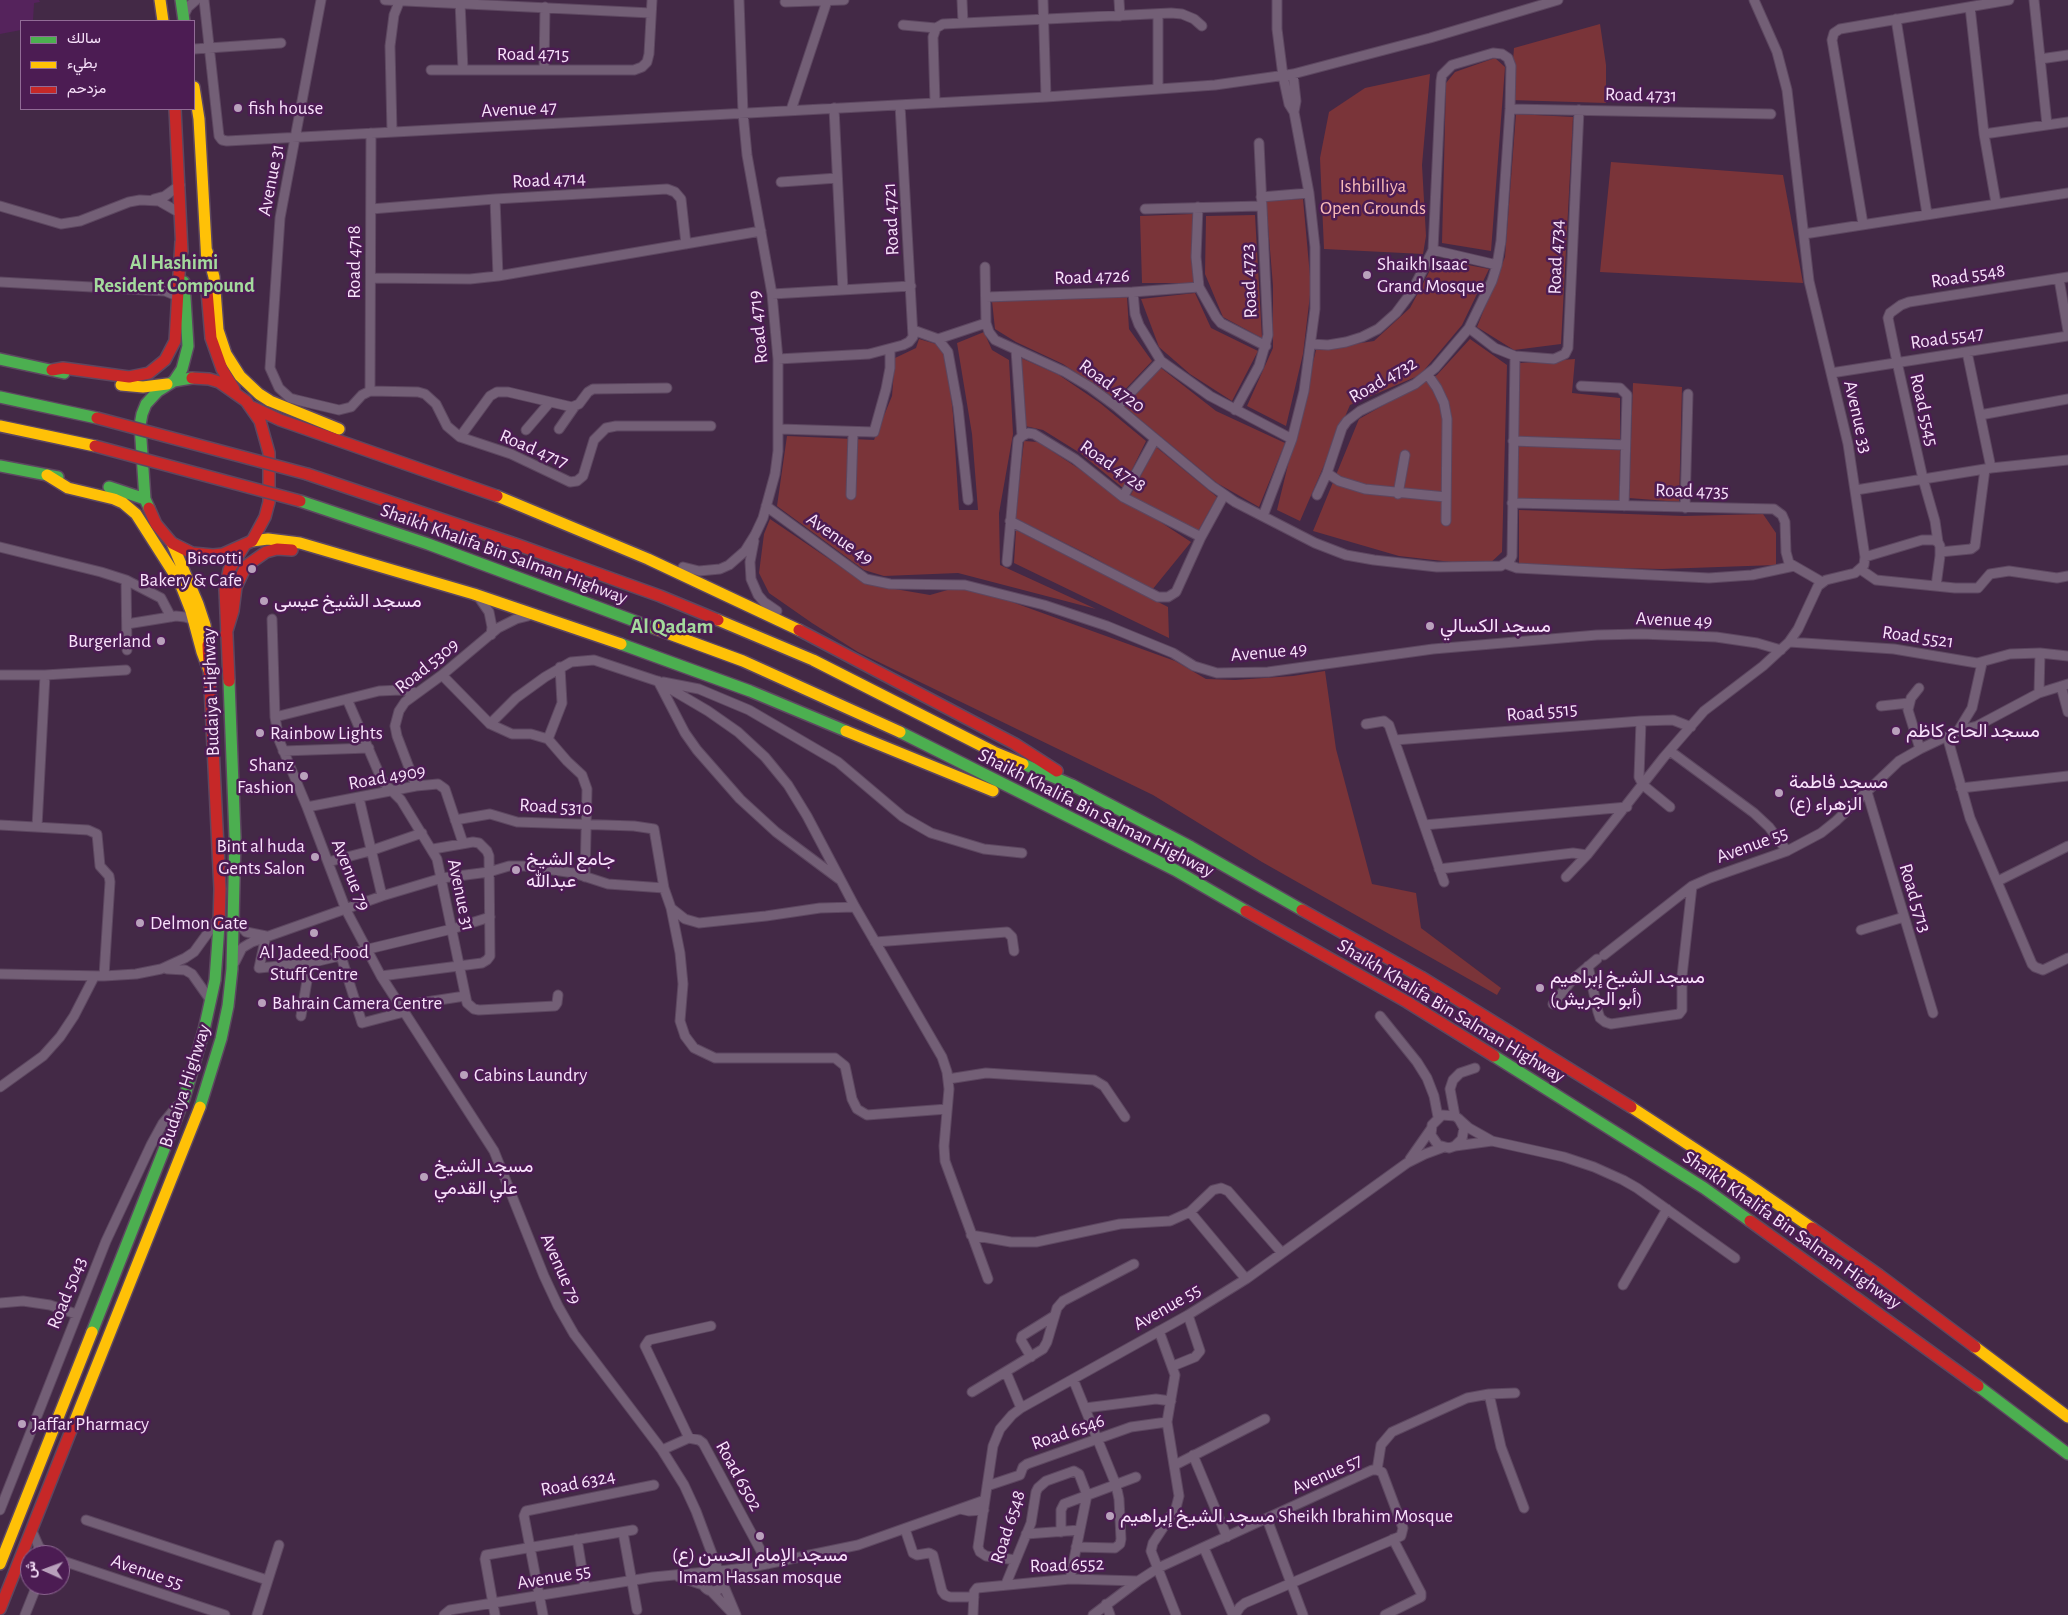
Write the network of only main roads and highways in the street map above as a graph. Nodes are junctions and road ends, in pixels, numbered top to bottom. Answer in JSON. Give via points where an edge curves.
{"nodes":[{"id":1,"x":160,"y":0,"type":"edge"},
{"id":2,"x":181,"y":0,"type":"edge"},
{"id":3,"x":184,"y":18,"type":"edge"},
{"id":4,"x":163,"y":20,"type":"edge"},
{"id":5,"x":195,"y":93,"type":"edge"},
{"id":6,"x":174,"y":110,"type":"edge"},
{"id":7,"x":181,"y":242,"type":"junction"},
{"id":8,"x":206,"y":251,"type":"junction"},
{"id":9,"x":0,"y":359,"type":"edge"},
{"id":10,"x":52,"y":370,"type":"junction"},
{"id":11,"x":170,"y":383,"type":"junction"},
{"id":12,"x":237,"y":393,"type":"junction"},
{"id":13,"x":0,"y":397,"type":"edge"},
{"id":14,"x":252,"y":407,"type":"junction"},
{"id":15,"x":0,"y":426,"type":"edge"},
{"id":16,"x":0,"y":466,"type":"edge"},
{"id":17,"x":420,"y":469,"type":"junction"},
{"id":18,"x":47,"y":475,"type":"junction"},
{"id":19,"x":145,"y":499,"type":"junction"},
{"id":20,"x":172,"y":543,"type":"junction"},
{"id":21,"x":248,"y":543,"type":"junction"},
{"id":22,"x":346,"y":556,"type":"junction"},
{"id":23,"x":226,"y":634,"type":"junction"},
{"id":24,"x":210,"y":673,"type":"junction"},
{"id":25,"x":1072,"y":785,"type":"junction"},
{"id":26,"x":1115,"y":840,"type":"junction"},
{"id":27,"x":2068,"y":1417,"type":"edge"},
{"id":28,"x":2068,"y":1454,"type":"edge"},
{"id":29,"x":0,"y":1564,"type":"edge"},
{"id":30,"x":0,"y":1609,"type":"edge"}],
"edges":[{"from":1,"to":4,"type":"main road"},
{"from":2,"to":3,"type":"main road"},
{"from":5,"to":8,"type":"main road"},
{"from":6,"to":7,"type":"main road"},
{"from":7,"to":10,"type":"main road","via":[[173,292],[175,341],[165,360],[149,373],[129,377],[63,368]]},
{"from":7,"to":11,"type":"main road","via":[[188,346],[182,369]]},
{"from":8,"to":12,"type":"main road","via":[[210,338],[222,369]]},
{"from":8,"to":17,"type":"main road","via":[[212,269],[215,316],[221,343],[249,386],[283,407],[389,449]]},
{"from":9,"to":10,"type":"main road"},
{"from":10,"to":11,"type":"main road","via":[[121,386]]},
{"from":11,"to":12,"type":"main road","via":[[192,378],[209,379]]},
{"from":11,"to":19,"type":"main road","via":[[152,397],[142,414]]},
{"from":12,"to":14,"type":"main road"},
{"from":13,"to":25,"type":"main road","name":"Shaikh Khalifa Bin Salman Highway","bridge":true,"via":[[96,418],[307,474],[660,596],[812,660],[994,752]]},
{"from":14,"to":17,"type":"main road"},
{"from":14,"to":21,"type":"main road","via":[[265,434],[270,481],[265,517]]},
{"from":15,"to":26,"type":"main road","name":"Shaikh Khalifa Bin Salman Highway","bridge":true,"via":[[95,446],[300,501],[428,544],[743,661],[901,733]]},
{"from":16,"to":18,"type":"main road"},
{"from":17,"to":25,"type":"main road","via":[[510,501],[648,559],[806,633],[1023,748]]},
{"from":18,"to":19,"type":"main road","via":[[109,487]]},
{"from":18,"to":24,"type":"main road","via":[[68,488],[123,503],[142,522],[186,598]]},
{"from":19,"to":20,"type":"main road","via":[[156,524]]},
{"from":20,"to":21,"type":"main road","via":[[202,555],[224,554]]},
{"from":20,"to":24,"type":"main road","name":"Budaiya Highway","via":[[205,625]]},
{"from":21,"to":22,"type":"main road","via":[[268,539],[290,541]]},
{"from":21,"to":23,"type":"main road","name":"Budaiya Highway","via":[[227,576]]},
{"from":22,"to":23,"type":"main road","via":[[277,549],[255,558],[240,576]]},
{"from":22,"to":26,"type":"main road","via":[[474,594],[750,691]]},
{"from":23,"to":30,"type":"main road","name":"Budaiya Highway","via":[[235,837],[234,919],[228,1006],[221,1038],[199,1110]]},
{"from":24,"to":29,"type":"main road","name":"Budaiya Highway","via":[[219,834],[219,918],[211,1001],[184,1099]]},
{"from":25,"to":27,"type":"main road","name":"Shaikh Khalifa Bin Salman Highway","via":[[1190,847],[1412,972],[1585,1077],[1863,1264]]},
{"from":26,"to":28,"type":"main road","name":"Shaikh Khalifa Bin Salman Highway","via":[[1175,870],[1406,1002],[1704,1188],[1997,1398]]}]}
